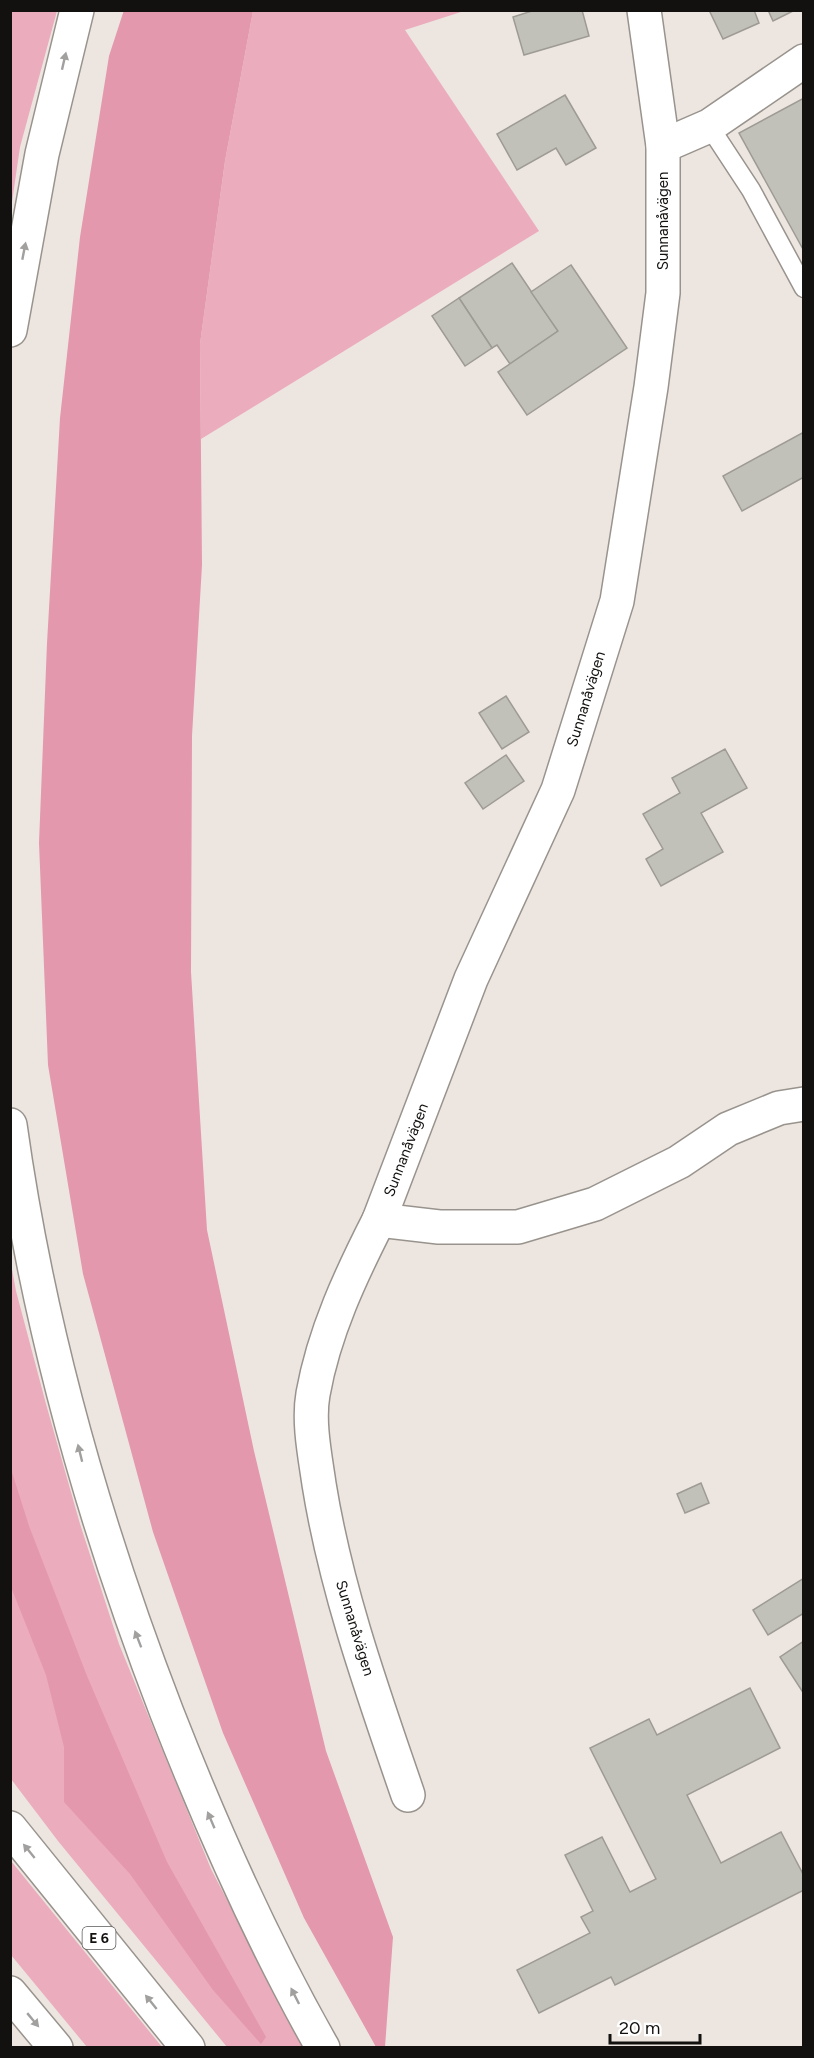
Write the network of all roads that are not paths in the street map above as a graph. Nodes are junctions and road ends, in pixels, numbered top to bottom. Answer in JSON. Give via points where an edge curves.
{"nodes":[{"id":1,"x":77,"y":10,"type":"edge"},
{"id":2,"x":644,"y":10,"type":"edge"},
{"id":3,"x":804,"y":61,"type":"edge"},
{"id":4,"x":709,"y":126,"type":"junction"},
{"id":5,"x":663,"y":146,"type":"junction"},
{"id":6,"x":804,"y":288,"type":"edge"},
{"id":7,"x":10,"y":330,"type":"edge"},
{"id":8,"x":804,"y":1104,"type":"edge"},
{"id":9,"x":10,"y":1125,"type":"edge"},
{"id":10,"x":379,"y":1220,"type":"junction"},
{"id":11,"x":408,"y":1795,"type":"dead end"},
{"id":12,"x":10,"y":1828,"type":"edge"},
{"id":13,"x":10,"y":1993,"type":"edge"},
{"id":14,"x":56,"y":2048,"type":"edge"},
{"id":15,"x":188,"y":2048,"type":"edge"},
{"id":16,"x":323,"y":2048,"type":"edge"}],
"edges":[{"from":7,"to":1,"type":"main road","one_way":true,"via":[[42,154]]},
{"from":2,"to":5,"type":"main road","name":"Sunnanåvägen"},
{"from":3,"to":4,"type":"main road"},
{"from":4,"to":5,"type":"main road"},
{"from":4,"to":6,"type":"lane","via":[[750,189]]},
{"from":5,"to":10,"type":"main road","name":"Sunnanåvägen","via":[[663,292],[616,601],[558,790],[471,979]]},
{"from":8,"to":10,"type":"main road","via":[[780,1108],[728,1129],[679,1162],[595,1204],[518,1227],[439,1227]]},
{"from":16,"to":9,"type":"main road","one_way":true,"via":[[240,1888],[135,1630],[89,1490],[46,1320]]},
{"from":10,"to":11,"type":"main road","name":"Sunnanåvägen","via":[[353,1271],[326,1339],[313,1396],[313,1447],[325,1523],[351,1621]]},
{"from":15,"to":12,"type":"main road","number":"E 6","one_way":true},
{"from":13,"to":14,"type":"main road","one_way":true}]}
